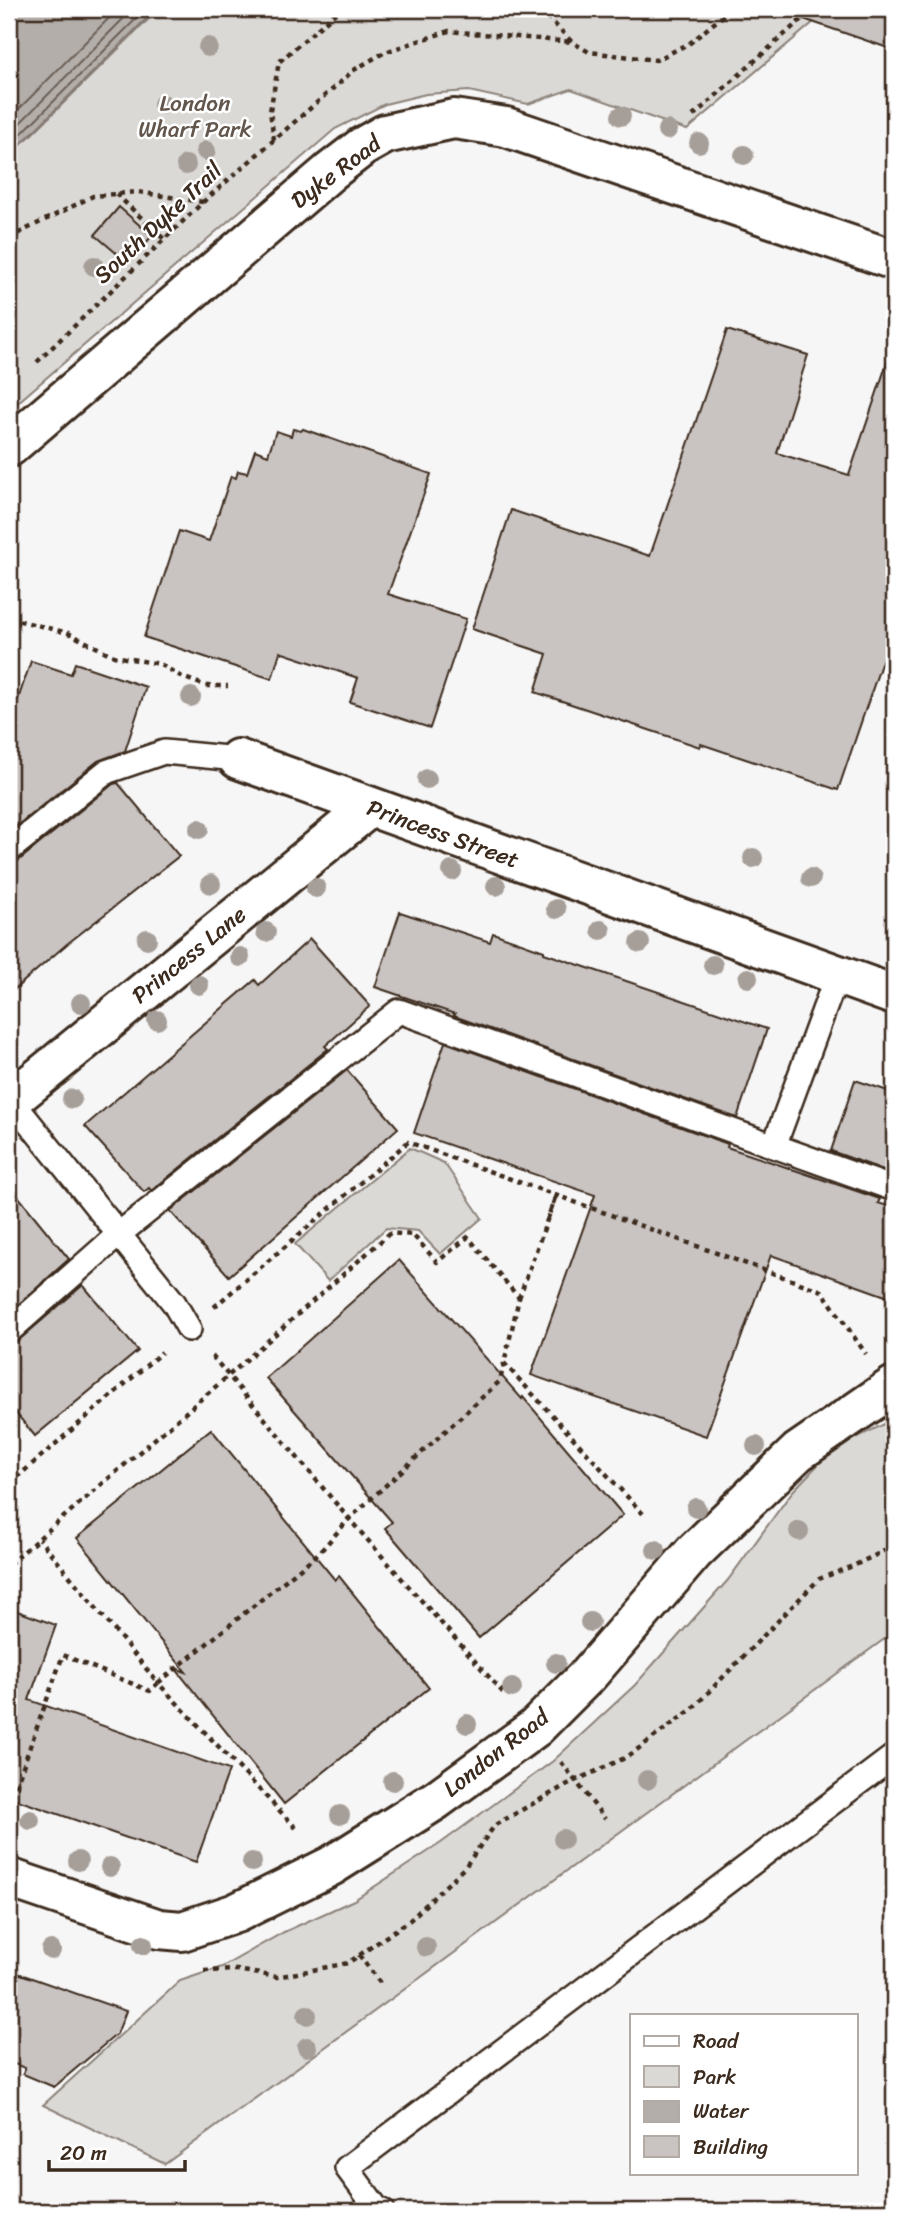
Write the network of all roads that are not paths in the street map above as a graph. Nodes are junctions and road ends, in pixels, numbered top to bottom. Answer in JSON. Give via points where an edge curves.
{"nodes":[{"id":1,"x":894,"y":260,"type":"edge"},
{"id":2,"x":9,"y":447,"type":"edge"},
{"id":3,"x":238,"y":759,"type":"joint"},
{"id":4,"x":370,"y":807,"type":"junction"},
{"id":5,"x":9,"y":850,"type":"edge"},
{"id":6,"x":837,"y":975,"type":"junction"},
{"id":7,"x":894,"y":995,"type":"edge"},
{"id":8,"x":10,"y":1101,"type":"edge"},
{"id":9,"x":774,"y":1146,"type":"junction"},
{"id":10,"x":894,"y":1189,"type":"edge"},
{"id":11,"x":119,"y":1234,"type":"junction"},
{"id":12,"x":189,"y":1329,"type":"road end"},
{"id":13,"x":9,"y":1331,"type":"edge"},
{"id":14,"x":893,"y":1387,"type":"edge"},
{"id":15,"x":894,"y":1756,"type":"edge"},
{"id":16,"x":9,"y":1878,"type":"edge"},
{"id":17,"x":382,"y":2211,"type":"edge"}],
"edges":[{"from":1,"to":2,"type":"street","name":"Dyke Road","via":[[506,127],[454,120],[385,134],[331,171]]},
{"from":3,"to":4,"type":"street","name":"Princess Street"},
{"from":3,"to":5,"type":"lane","name":"Princess Street","via":[[164,752],[106,772]]},
{"from":4,"to":6,"type":"street","name":"Princess Street"},
{"from":4,"to":8,"type":"street","name":"Princess Lane"},
{"from":6,"to":7,"type":"street","name":"Princess Street"},
{"from":6,"to":9,"type":"lane"},
{"from":8,"to":11,"type":"lane"},
{"from":9,"to":10,"type":"lane"},
{"from":9,"to":11,"type":"lane","via":[[399,1011]]},
{"from":11,"to":12,"type":"lane"},
{"from":11,"to":13,"type":"lane"},
{"from":14,"to":16,"type":"street","name":"London Road","via":[[798,1452],[703,1542],[588,1675],[535,1728],[436,1800],[331,1866],[236,1913],[182,1931],[159,1929]]},
{"from":15,"to":17,"type":"lane","via":[[347,2168]]}]}
